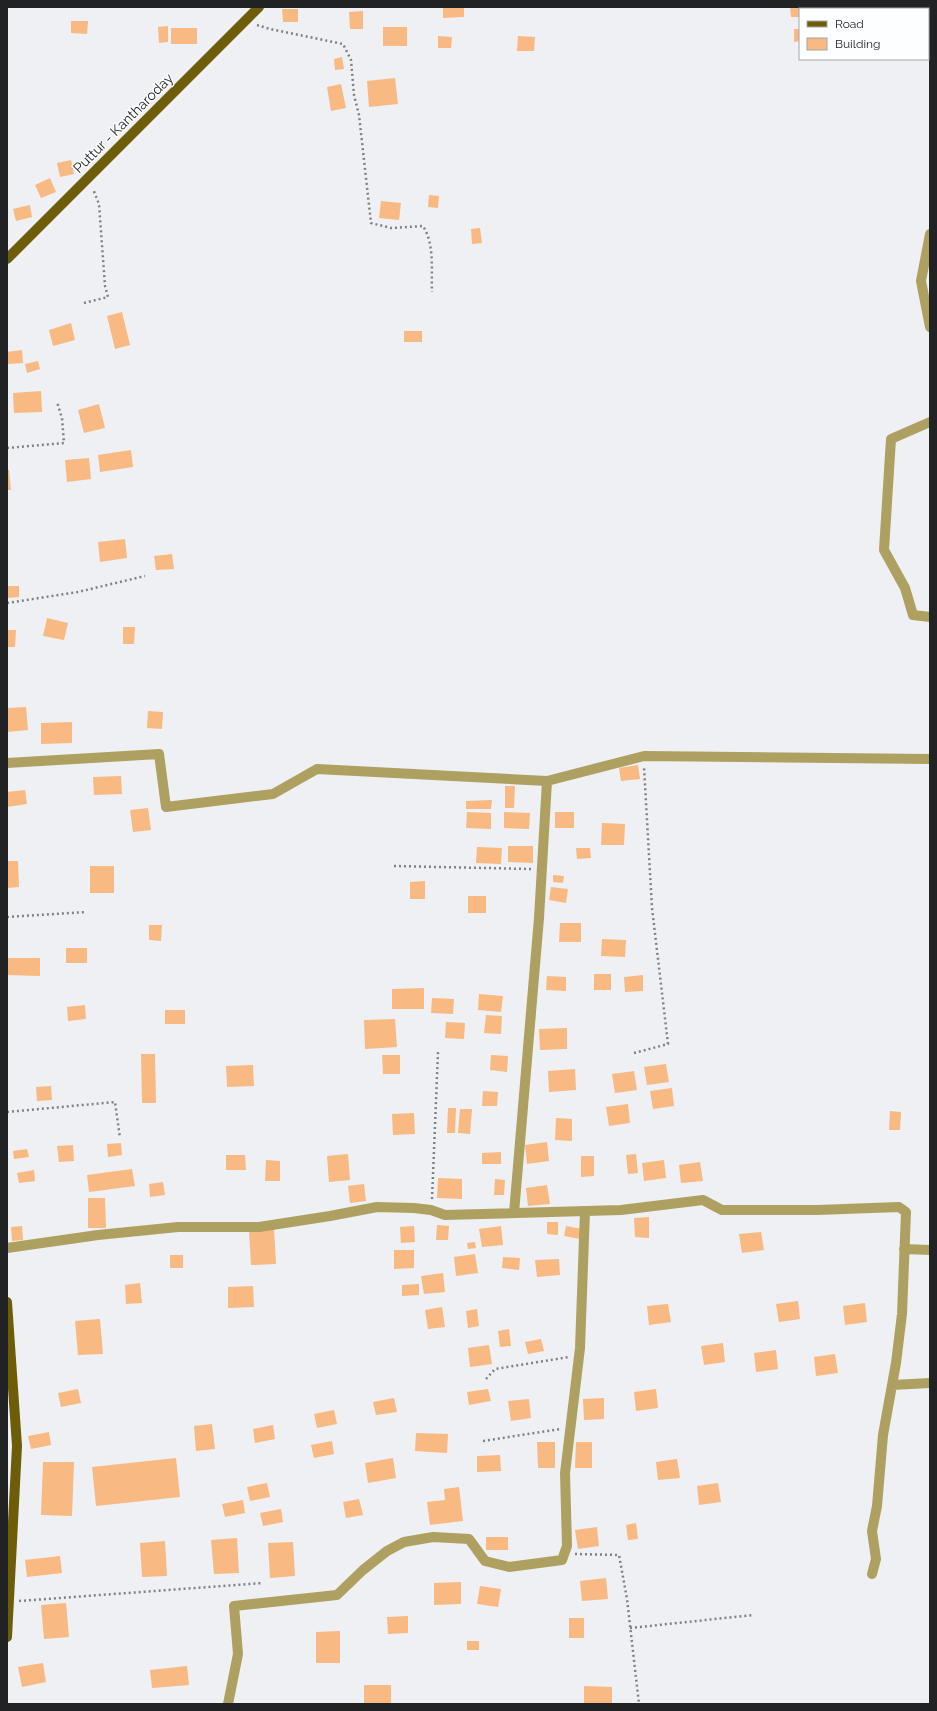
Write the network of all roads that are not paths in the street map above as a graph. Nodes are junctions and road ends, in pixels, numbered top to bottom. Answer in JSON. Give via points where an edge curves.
{"nodes":[{"id":1,"x":258,"y":7,"type":"edge"},
{"id":2,"x":930,"y":234,"type":"edge"},
{"id":3,"x":7,"y":259,"type":"edge"},
{"id":4,"x":930,"y":327,"type":"edge"},
{"id":5,"x":930,"y":422,"type":"edge"},
{"id":6,"x":930,"y":616,"type":"edge"},
{"id":7,"x":930,"y":759,"type":"edge"},
{"id":8,"x":7,"y":763,"type":"edge"},
{"id":9,"x":547,"y":781,"type":"junction"},
{"id":10,"x":586,"y":1211,"type":"junction"},
{"id":11,"x":514,"y":1213,"type":"junction"},
{"id":12,"x":7,"y":1248,"type":"edge"},
{"id":13,"x":904,"y":1249,"type":"junction"},
{"id":14,"x":930,"y":1250,"type":"edge"},
{"id":15,"x":7,"y":1302,"type":"edge"},
{"id":16,"x":930,"y":1383,"type":"edge"},
{"id":17,"x":892,"y":1385,"type":"junction"},
{"id":18,"x":872,"y":1574,"type":"dead end"},
{"id":19,"x":7,"y":1636,"type":"edge"},
{"id":20,"x":228,"y":1704,"type":"edge"}],
"edges":[{"from":1,"to":3,"type":"main road","name":"Puttur - Kantharoday"},
{"from":2,"to":4,"type":"street","via":[[921,281]]},
{"from":5,"to":6,"type":"street","via":[[891,439],[884,550],[905,588],[913,615]]},
{"from":7,"to":9,"type":"street","via":[[644,756]]},
{"from":8,"to":9,"type":"street","via":[[159,754],[166,808],[273,794],[317,769]]},
{"from":9,"to":11,"type":"street","via":[[533,1000]]},
{"from":10,"to":11,"type":"street"},
{"from":10,"to":13,"type":"street","via":[[621,1210],[703,1200],[722,1210],[899,1207],[906,1212]]},
{"from":10,"to":20,"type":"street","via":[[579,1356],[565,1473],[567,1546],[562,1560],[509,1567],[485,1561],[469,1539],[433,1537],[404,1542],[387,1551],[337,1595],[234,1606],[238,1654]]},
{"from":11,"to":12,"type":"street","via":[[445,1215],[431,1210],[377,1207],[259,1226],[178,1226]]},
{"from":13,"to":14,"type":"street"},
{"from":13,"to":17,"type":"street","via":[[902,1314]]},
{"from":15,"to":19,"type":"main road","via":[[17,1446]]},
{"from":16,"to":17,"type":"street"},
{"from":17,"to":18,"type":"street","via":[[883,1435],[877,1506],[872,1531],[876,1559]]}]}
